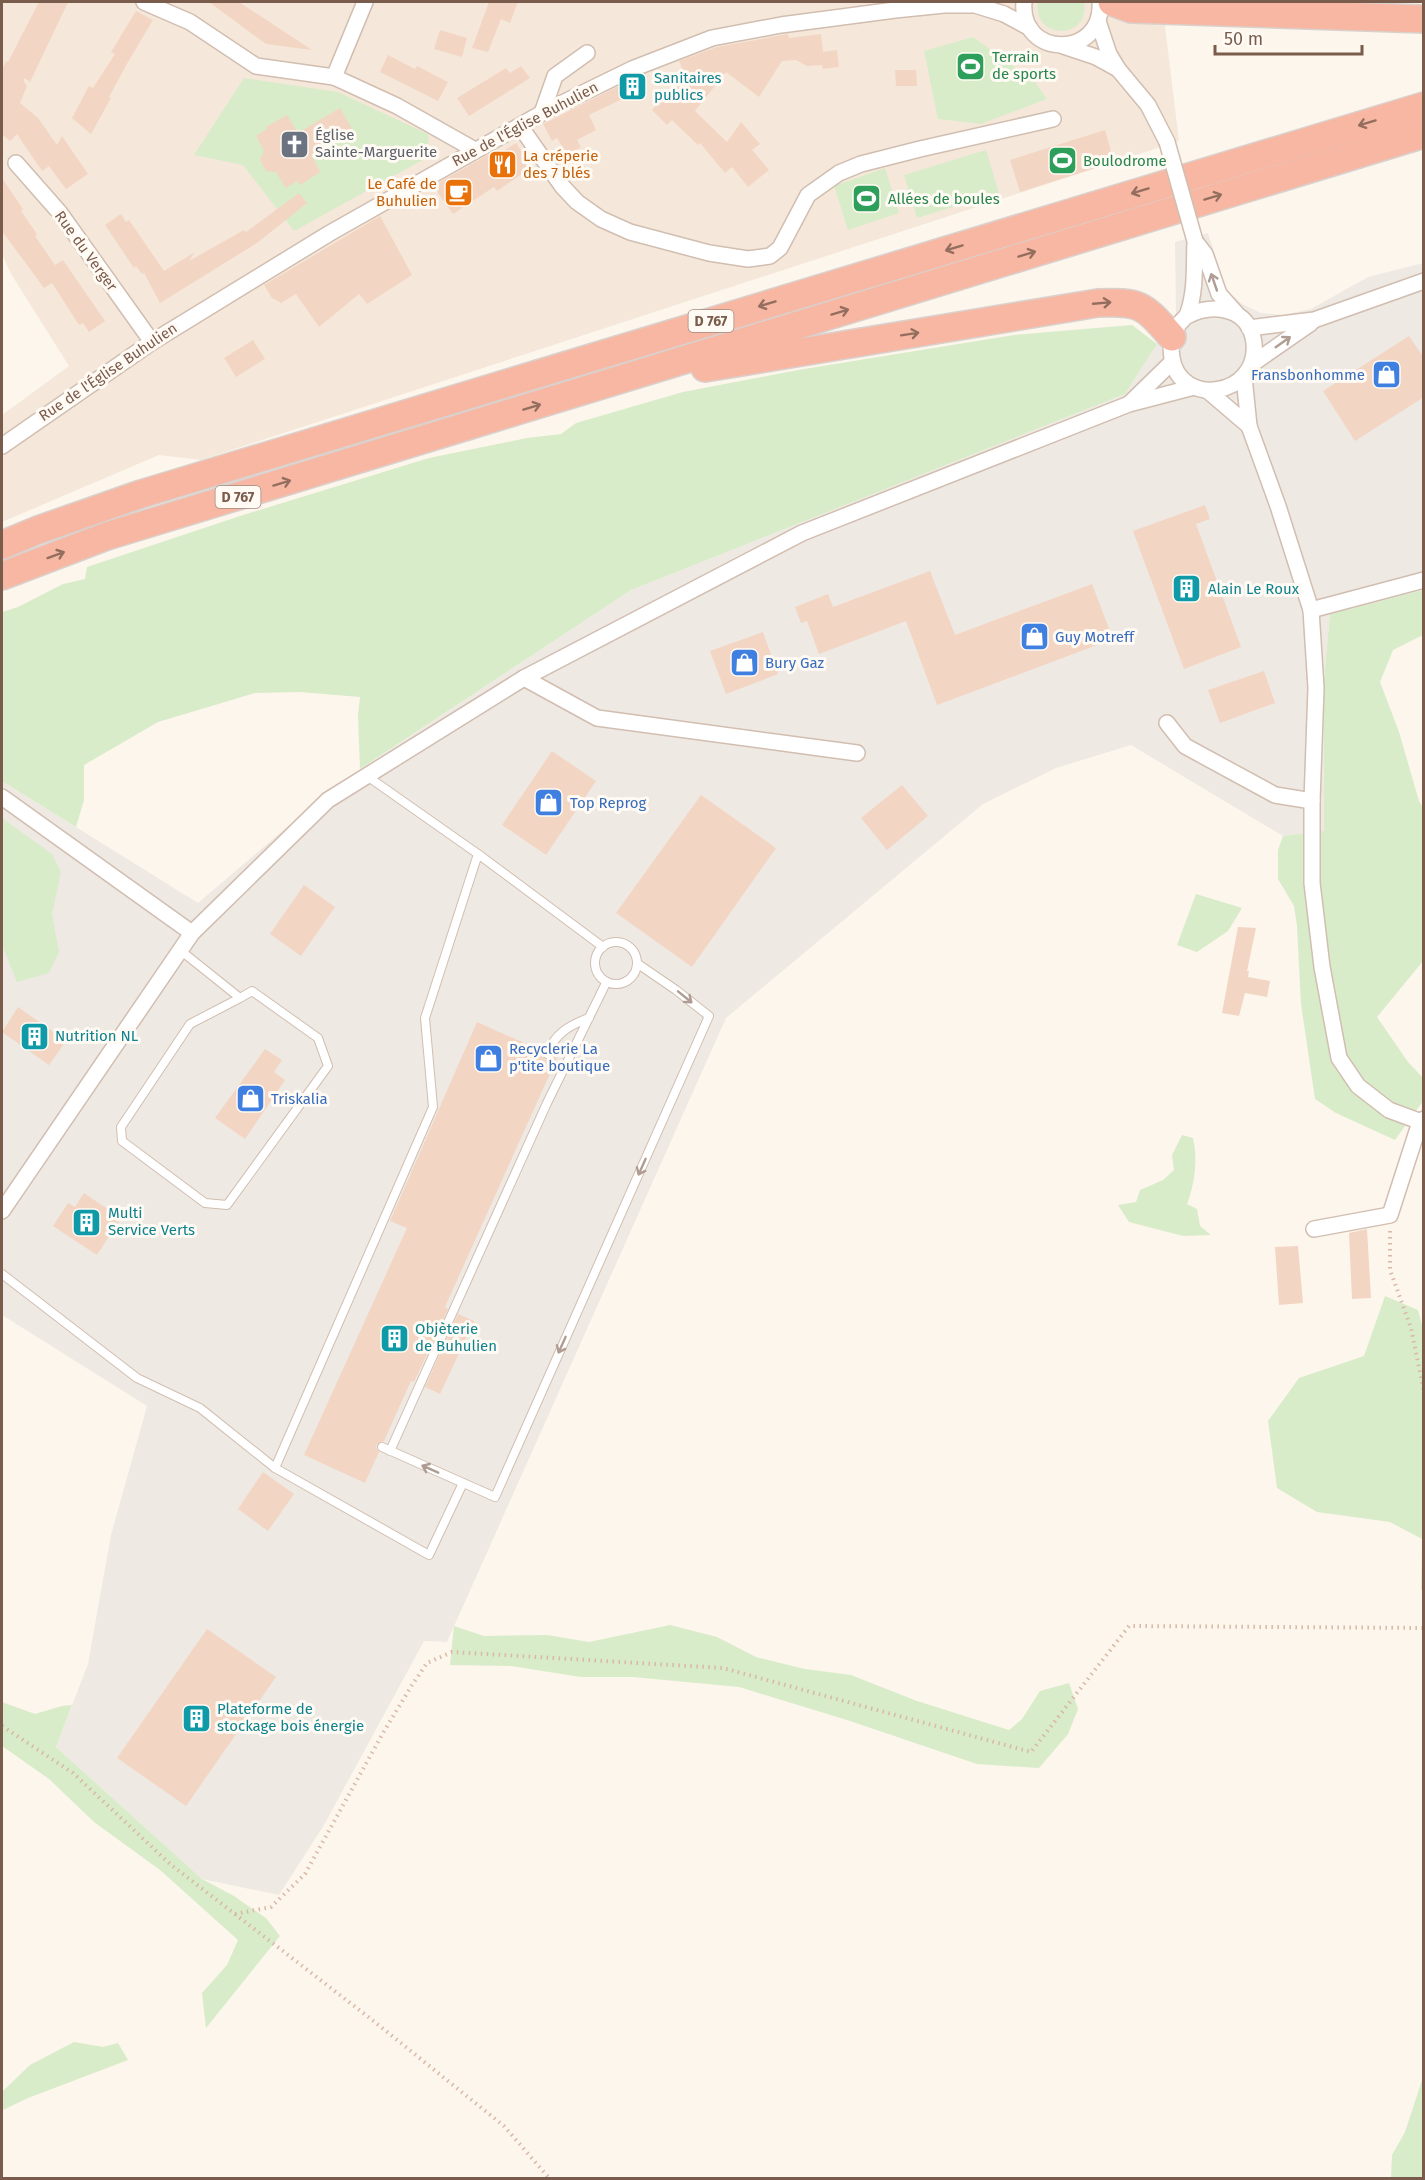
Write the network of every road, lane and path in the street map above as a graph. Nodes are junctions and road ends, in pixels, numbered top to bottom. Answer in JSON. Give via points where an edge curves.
{"nodes":[{"id":1,"x":144,"y":2,"type":"edge"},
{"id":2,"x":365,"y":2,"type":"edge"},
{"id":3,"x":1024,"y":2,"type":"edge"},
{"id":4,"x":1100,"y":2,"type":"edge"},
{"id":5,"x":980,"y":3,"type":"edge"},
{"id":6,"x":1105,"y":11,"type":"edge"},
{"id":7,"x":1424,"y":19,"type":"edge"},
{"id":8,"x":1030,"y":28,"type":"junction"},
{"id":9,"x":1061,"y":45,"type":"junction"},
{"id":10,"x":587,"y":52,"type":"dead end"},
{"id":11,"x":1118,"y":69,"type":"junction"},
{"id":12,"x":334,"y":77,"type":"junction"},
{"id":13,"x":1424,"y":106,"type":"edge"},
{"id":14,"x":542,"y":113,"type":"junction"},
{"id":15,"x":1053,"y":119,"type":"dead end"},
{"id":16,"x":520,"y":126,"type":"junction"},
{"id":17,"x":1424,"y":134,"type":"edge"},
{"id":18,"x":475,"y":150,"type":"junction"},
{"id":19,"x":16,"y":163,"type":"dead end"},
{"id":20,"x":1195,"y":241,"type":"junction"},
{"id":21,"x":1424,"y":281,"type":"edge"},
{"id":22,"x":1314,"y":321,"type":"junction"},
{"id":23,"x":1245,"y":323,"type":"junction"},
{"id":24,"x":1177,"y":338,"type":"junction"},
{"id":25,"x":152,"y":342,"type":"junction"},
{"id":26,"x":1248,"y":371,"type":"junction"},
{"id":27,"x":604,"y":384,"type":"junction"},
{"id":28,"x":1201,"y":389,"type":"junction"},
{"id":29,"x":1129,"y":404,"type":"junction"},
{"id":30,"x":1249,"y":426,"type":"junction"},
{"id":31,"x":2,"y":446,"type":"edge"},
{"id":32,"x":2,"y":545,"type":"edge"},
{"id":33,"x":2,"y":576,"type":"edge"},
{"id":34,"x":1424,"y":580,"type":"edge"},
{"id":35,"x":1311,"y":610,"type":"junction"},
{"id":36,"x":524,"y":678,"type":"junction"},
{"id":37,"x":1167,"y":723,"type":"dead end"},
{"id":38,"x":857,"y":753,"type":"dead end"},
{"id":39,"x":367,"y":776,"type":"junction"},
{"id":40,"x":2,"y":797,"type":"edge"},
{"id":41,"x":1312,"y":801,"type":"junction"},
{"id":42,"x":478,"y":854,"type":"junction"},
{"id":43,"x":192,"y":933,"type":"junction"},
{"id":44,"x":603,"y":946,"type":"junction"},
{"id":45,"x":180,"y":950,"type":"junction"},
{"id":46,"x":638,"y":964,"type":"junction"},
{"id":47,"x":606,"y":983,"type":"junction"},
{"id":48,"x":240,"y":998,"type":"junction"},
{"id":49,"x":590,"y":1018,"type":"junction"},
{"id":50,"x":547,"y":1054,"type":"dead end"},
{"id":51,"x":1422,"y":1121,"type":"edge"},
{"id":52,"x":2,"y":1211,"type":"edge"},
{"id":53,"x":1390,"y":1215,"type":"junction"},
{"id":54,"x":1314,"y":1229,"type":"dead end"},
{"id":55,"x":2,"y":1274,"type":"edge"},
{"id":56,"x":1424,"y":1392,"type":"edge"},
{"id":57,"x":382,"y":1447,"type":"dead end"},
{"id":58,"x":390,"y":1451,"type":"junction"},
{"id":59,"x":276,"y":1468,"type":"junction"},
{"id":60,"x":463,"y":1483,"type":"junction"},
{"id":61,"x":1424,"y":1628,"type":"edge"},
{"id":62,"x":2,"y":1726,"type":"edge"},
{"id":63,"x":235,"y":1914,"type":"junction"},
{"id":64,"x":549,"y":2178,"type":"edge"}],
"edges":[{"from":1,"to":12,"type":"street","via":[[190,22],[256,66]]},
{"from":2,"to":12,"type":"street"},
{"from":3,"to":8,"type":"street"},
{"from":4,"to":6,"type":"street"},
{"from":5,"to":8,"type":"street","name":"Rue de l'Église Buhulien"},
{"from":5,"to":14,"type":"street","name":"Rue de l'Église Buhulien","via":[[895,10],[712,38],[632,69]]},
{"from":6,"to":7,"type":"highway"},
{"from":6,"to":9,"type":"street","via":[[1083,39]]},
{"from":6,"to":11,"type":"street","via":[[1104,42]]},
{"from":8,"to":9,"type":"street","name":"Rue de l'Église Buhulien","via":[[1038,37]]},
{"from":9,"to":11,"type":"street","name":"Rue de l'Église Buhulien"},
{"from":10,"to":14,"type":"street","via":[[555,76]]},
{"from":11,"to":20,"type":"street","bridge":true,"via":[[1148,105],[1167,142]]},
{"from":12,"to":18,"type":"street","via":[[398,106]]},
{"from":13,"to":32,"type":"highway","number":"D 767","one_way":true,"via":[[141,494]]},
{"from":14,"to":16,"type":"street","name":"Rue de l'Église Buhulien"},
{"from":15,"to":16,"type":"street","via":[[920,149],[839,173],[808,195],[780,248],[759,259],[709,254],[630,232],[601,219],[561,186]]},
{"from":16,"to":18,"type":"street","name":"Rue de l'Église Buhulien"},
{"from":27,"to":17,"type":"highway","number":"D 767","one_way":true},
{"from":18,"to":25,"type":"street","name":"Rue de l'Église Buhulien","via":[[330,232]]},
{"from":19,"to":25,"type":"street","name":"Rue du Verger","via":[[60,213]]},
{"from":23,"to":20,"type":"street","one_way":true,"via":[[1219,294],[1205,254]]},
{"from":20,"to":24,"type":"street","via":[[1194,285]]},
{"from":21,"to":22,"type":"street"},
{"from":22,"to":23,"type":"street"},
{"from":26,"to":22,"type":"street","one_way":true},
{"from":23,"to":24,"type":"street","via":[[1229,310],[1200,309]]},
{"from":23,"to":26,"type":"street","via":[[1254,340]]},
{"from":27,"to":24,"type":"highway","number":"D 767","one_way":true,"via":[[1098,303],[1126,302],[1142,307]]},
{"from":24,"to":28,"type":"street","via":[[1177,372]]},
{"from":24,"to":29,"type":"street"},
{"from":25,"to":31,"type":"street","name":"Rue de l'Église Buhulien"},
{"from":26,"to":28,"type":"street","via":[[1233,386]]},
{"from":26,"to":30,"type":"street"},
{"from":33,"to":27,"type":"highway","number":"D 767","one_way":true,"via":[[107,536]]},
{"from":28,"to":29,"type":"street"},
{"from":28,"to":30,"type":"street"},
{"from":29,"to":36,"type":"street","via":[[802,533]]},
{"from":30,"to":35,"type":"street"},
{"from":34,"to":35,"type":"street"},
{"from":35,"to":41,"type":"street","via":[[1316,688]]},
{"from":36,"to":38,"type":"street","via":[[597,718]]},
{"from":36,"to":39,"type":"street"},
{"from":37,"to":41,"type":"street","via":[[1185,746],[1275,795]]},
{"from":39,"to":42,"type":"lane"},
{"from":39,"to":43,"type":"street","via":[[328,800]]},
{"from":40,"to":43,"type":"street"},
{"from":41,"to":51,"type":"street","via":[[1312,883],[1339,1058],[1358,1086],[1389,1110]]},
{"from":42,"to":44,"type":"lane"},
{"from":42,"to":59,"type":"lane","via":[[425,1018],[433,1107]]},
{"from":43,"to":45,"type":"street"},
{"from":44,"to":46,"type":"lane","via":[[616,942],[629,946]]},
{"from":44,"to":47,"type":"lane","via":[[594,963],[597,974]]},
{"from":45,"to":48,"type":"lane"},
{"from":45,"to":52,"type":"street"},
{"from":46,"to":47,"type":"lane","via":[[627,982]]},
{"from":46,"to":60,"type":"lane","one_way":true,"via":[[709,1017],[495,1497]]},
{"from":47,"to":49,"type":"lane"},
{"from":48,"to":48,"type":"lane","via":[[252,991],[318,1038],[328,1066],[227,1205],[205,1203],[122,1141],[121,1127],[190,1024]]},
{"from":49,"to":50,"type":"lane","via":[[570,1025],[550,1045]]},
{"from":49,"to":58,"type":"lane"},
{"from":51,"to":53,"type":"street"},
{"from":53,"to":54,"type":"street"},
{"from":53,"to":56,"type":"path","via":[[1390,1270],[1411,1328]]},
{"from":55,"to":59,"type":"lane","via":[[137,1378],[200,1408]]},
{"from":57,"to":58,"type":"lane"},
{"from":60,"to":58,"type":"lane","one_way":true},
{"from":59,"to":60,"type":"lane","via":[[429,1555]]},
{"from":61,"to":63,"type":"path","via":[[1129,1626],[1031,1752],[723,1668],[452,1652],[427,1663],[412,1685],[305,1874],[272,1907]]},
{"from":62,"to":63,"type":"path","via":[[73,1773],[170,1864]]},
{"from":63,"to":64,"type":"path","via":[[504,2126]]}]}
